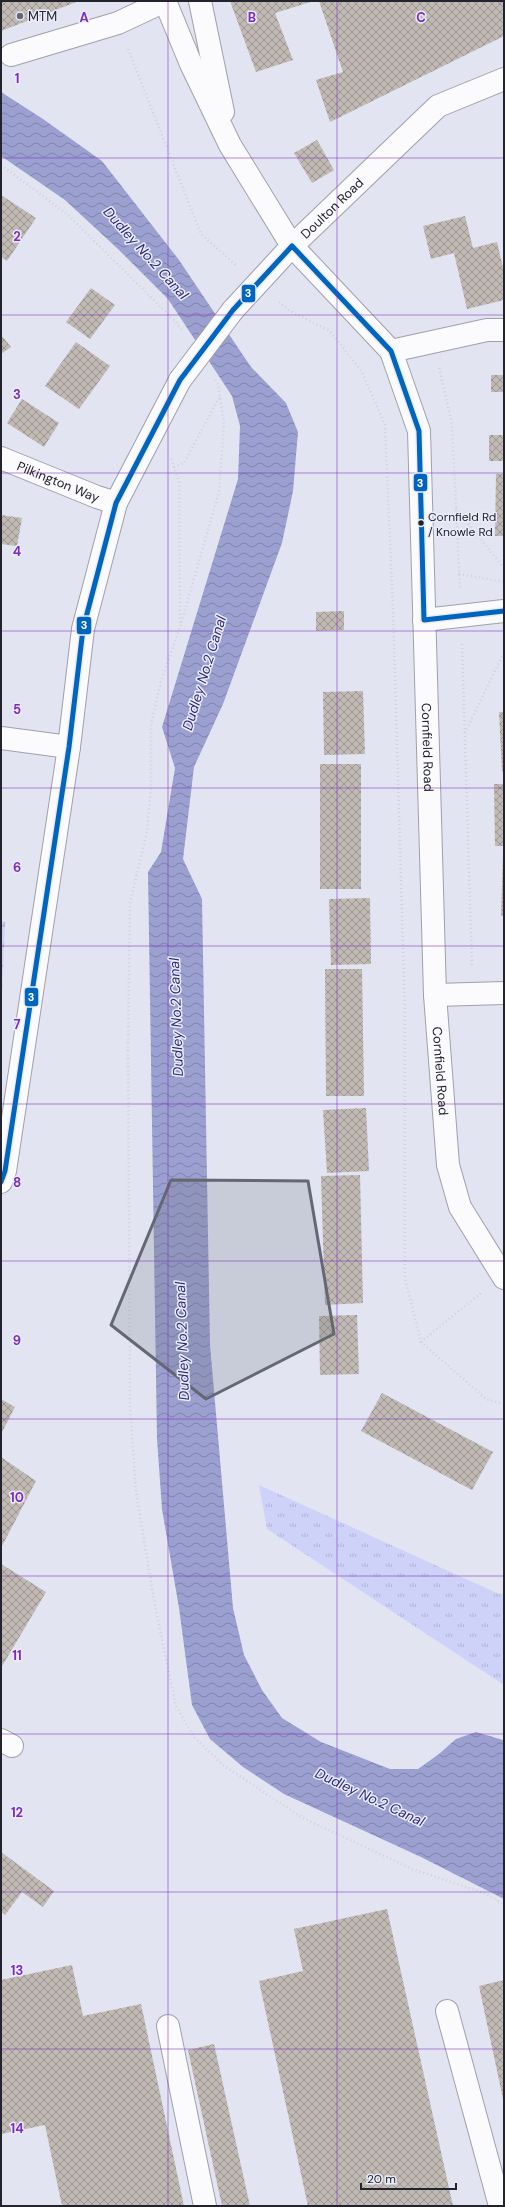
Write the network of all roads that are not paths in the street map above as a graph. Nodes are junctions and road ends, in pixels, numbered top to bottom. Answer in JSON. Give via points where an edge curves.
{"nodes":[{"id":1,"x":165,"y":1,"type":"edge"},
{"id":2,"x":200,"y":1,"type":"edge"},
{"id":3,"x":11,"y":55,"type":"dead end"},
{"id":4,"x":504,"y":79,"type":"edge"},
{"id":5,"x":230,"y":145,"type":"junction"},
{"id":6,"x":292,"y":246,"type":"junction"},
{"id":7,"x":504,"y":330,"type":"edge"},
{"id":8,"x":391,"y":352,"type":"junction"},
{"id":9,"x":1,"y":458,"type":"edge"},
{"id":10,"x":116,"y":503,"type":"junction"},
{"id":11,"x":504,"y":611,"type":"edge"},
{"id":12,"x":424,"y":620,"type":"junction"},
{"id":13,"x":1,"y":738,"type":"edge"},
{"id":14,"x":69,"y":747,"type":"junction"},
{"id":15,"x":504,"y":993,"type":"edge"},
{"id":16,"x":435,"y":995,"type":"junction"},
{"id":17,"x":1,"y":1182,"type":"edge"},
{"id":18,"x":503,"y":1277,"type":"edge"},
{"id":19,"x":447,"y":2011,"type":"dead end"},
{"id":20,"x":168,"y":2026,"type":"dead end"},
{"id":21,"x":205,"y":2206,"type":"edge"},
{"id":22,"x":500,"y":2206,"type":"edge"}],
"edges":[{"from":1,"to":3,"type":"street","via":[[118,23]]},
{"from":1,"to":5,"type":"street","via":[[191,64]]},
{"from":2,"to":5,"type":"street"},
{"from":4,"to":6,"type":"street","name":"Doulton Road","via":[[438,106]]},
{"from":5,"to":6,"type":"street","name":"Cornfield Road"},
{"from":6,"to":8,"type":"street","name":"Cornfield Road"},
{"from":6,"to":10,"type":"street","name":"Doulton Road","bridge":true,"via":[[233,310],[180,380]]},
{"from":7,"to":8,"type":"street","via":[[487,330]]},
{"from":8,"to":12,"type":"street","name":"Cornfield Road","via":[[419,431]]},
{"from":9,"to":10,"type":"street","name":"Pilkington Way"},
{"from":10,"to":14,"type":"street","name":"Doulton Road","via":[[83,629]]},
{"from":11,"to":12,"type":"street"},
{"from":12,"to":16,"type":"street","name":"Cornfield Road"},
{"from":13,"to":14,"type":"street"},
{"from":14,"to":17,"type":"street","name":"Doulton Road","via":[[5,1171]]},
{"from":15,"to":16,"type":"street"},
{"from":16,"to":18,"type":"street","name":"Cornfield Road","via":[[448,1165],[460,1206]]},
{"from":19,"to":22,"type":"street"},
{"from":20,"to":21,"type":"street"}]}
